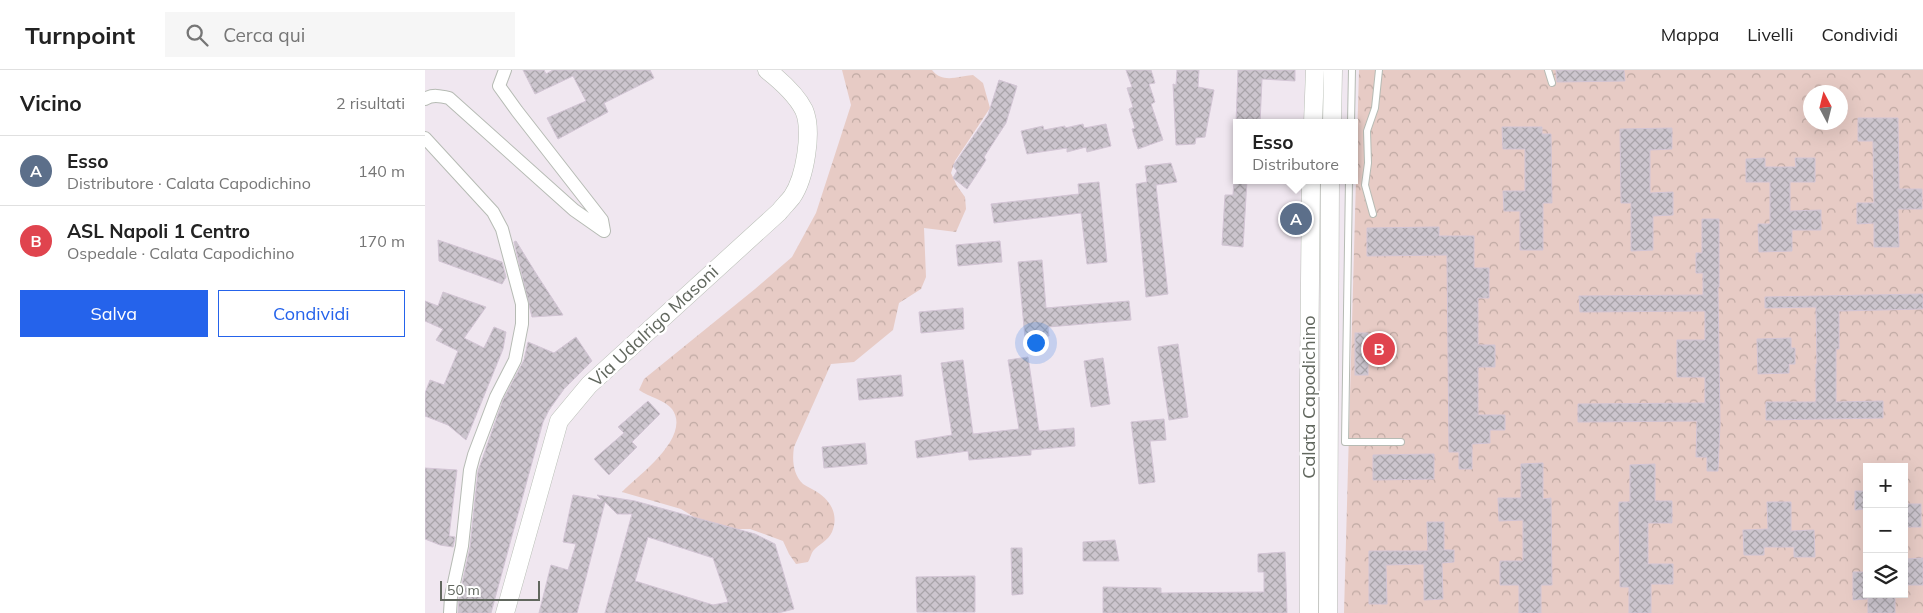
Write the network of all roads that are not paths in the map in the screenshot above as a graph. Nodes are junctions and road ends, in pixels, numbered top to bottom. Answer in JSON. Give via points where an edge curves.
{"nodes":[{"id":1,"x":505,"y":70,"type":"edge"},
{"id":2,"x":767,"y":70,"type":"edge"},
{"id":3,"x":1315,"y":70,"type":"edge"},
{"id":4,"x":1333,"y":70,"type":"edge"},
{"id":5,"x":1352,"y":70,"type":"edge"},
{"id":6,"x":1379,"y":70,"type":"edge"},
{"id":7,"x":1548,"y":70,"type":"edge"},
{"id":8,"x":1551,"y":83,"type":"dead end"},
{"id":9,"x":425,"y":99,"type":"edge"},
{"id":10,"x":1313,"y":119,"type":"edge"},
{"id":11,"x":1332,"y":119,"type":"edge"},
{"id":12,"x":1351,"y":119,"type":"edge"},
{"id":13,"x":425,"y":138,"type":"edge"},
{"id":14,"x":1311,"y":184,"type":"edge"},
{"id":15,"x":1331,"y":184,"type":"edge"},
{"id":16,"x":1349,"y":184,"type":"edge"},
{"id":17,"x":1373,"y":214,"type":"dead end"},
{"id":18,"x":1401,"y":442,"type":"dead end"},
{"id":19,"x":449,"y":613,"type":"edge"},
{"id":20,"x":505,"y":613,"type":"edge"},
{"id":21,"x":1309,"y":613,"type":"edge"},
{"id":22,"x":1328,"y":613,"type":"edge"}],
"edges":[{"from":1,"to":9,"type":"street","via":[[499,86],[602,220],[604,231],[574,210],[449,98]]},
{"from":2,"to":20,"type":"main road","name":"Via Udalrigo Masoni","via":[[795,96],[807,123],[804,163],[792,196],[779,212],[589,385],[559,421]]},
{"from":3,"to":10,"type":"main road"},
{"from":4,"to":11,"type":"main road"},
{"from":5,"to":12,"type":"lane"},
{"from":6,"to":17,"type":"lane","via":[[1375,108],[1367,131],[1365,186]]},
{"from":7,"to":8,"type":"lane"},
{"from":13,"to":19,"type":"street","via":[[493,212],[502,229],[522,304],[515,360],[496,397],[470,470],[462,546]]},
{"from":14,"to":21,"type":"main road","name":"Calata Capodichino"},
{"from":15,"to":22,"type":"main road","name":"Calata Capodichino"},
{"from":16,"to":18,"type":"lane","via":[[1345,442]]}]}
